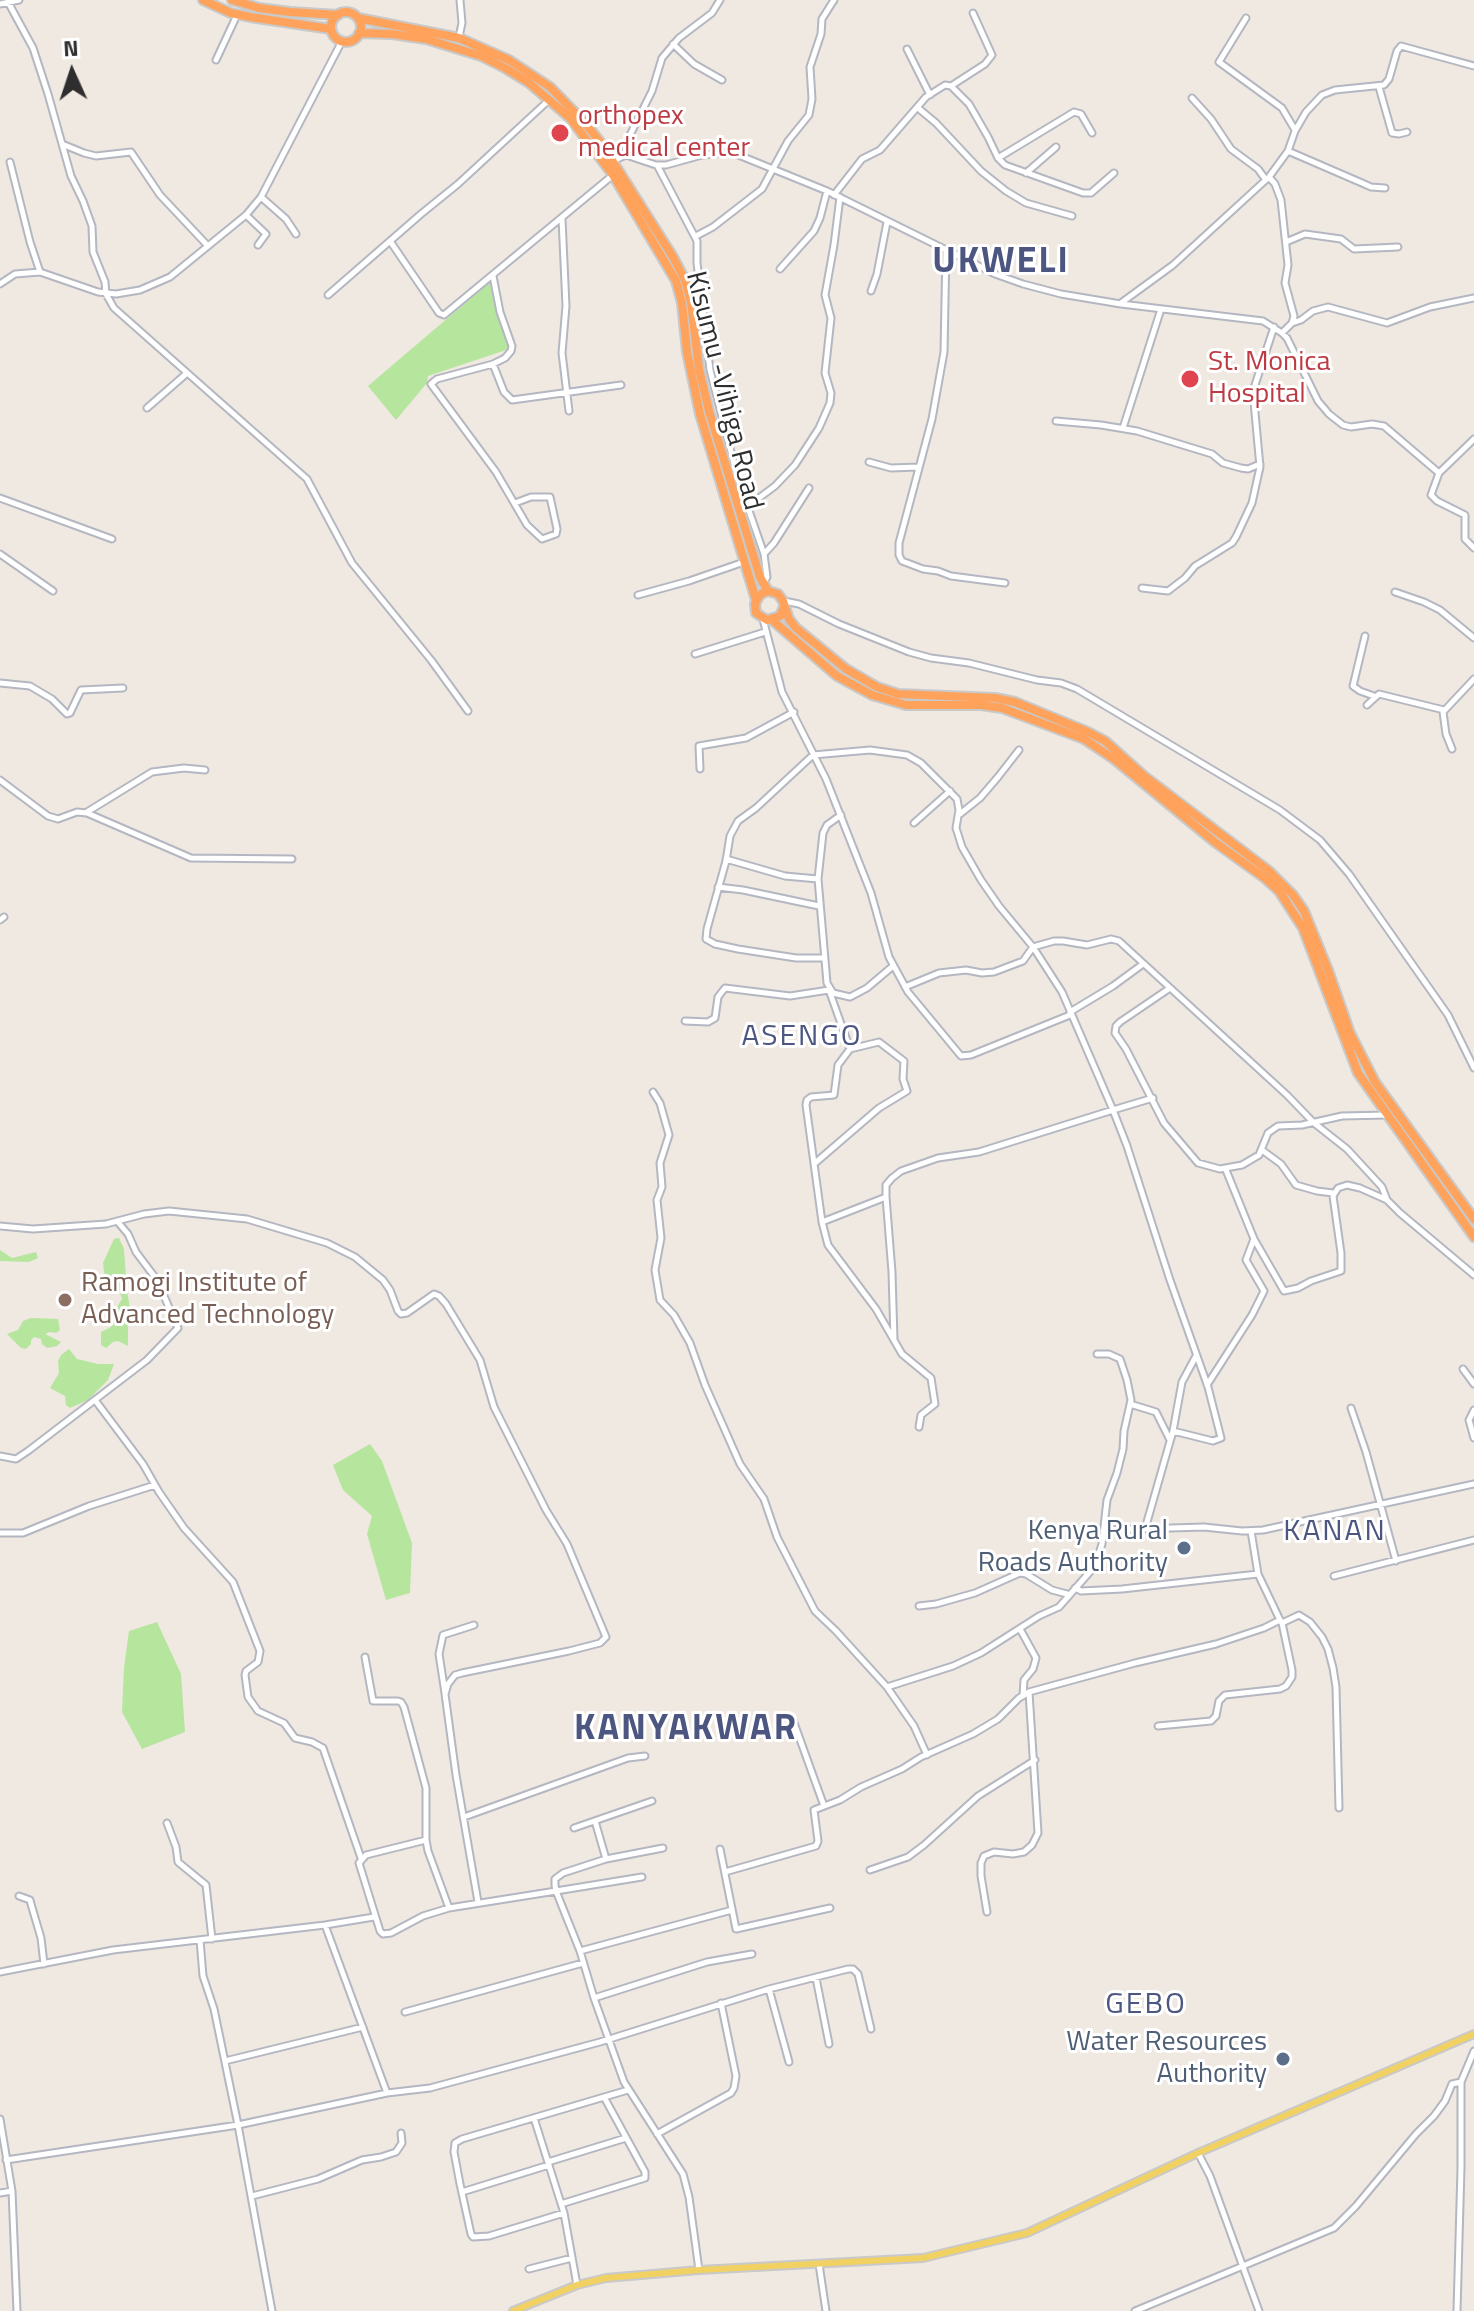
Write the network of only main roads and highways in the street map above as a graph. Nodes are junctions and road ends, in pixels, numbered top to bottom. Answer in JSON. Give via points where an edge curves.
{"nodes":[{"id":1,"x":203,"y":0,"type":"edge"},
{"id":2,"x":232,"y":0,"type":"edge"},
{"id":3,"x":338,"y":15,"type":"junction"},
{"id":4,"x":358,"y":18,"type":"junction"},
{"id":5,"x":331,"y":29,"type":"junction"},
{"id":6,"x":359,"y":33,"type":"junction"},
{"id":7,"x":765,"y":588,"type":"junction"},
{"id":8,"x":756,"y":600,"type":"junction"},
{"id":9,"x":784,"y":604,"type":"junction"},
{"id":10,"x":767,"y":620,"type":"junction"},
{"id":11,"x":1474,"y":1219,"type":"edge"},
{"id":12,"x":1474,"y":1237,"type":"edge"},
{"id":13,"x":1474,"y":2034,"type":"edge"},
{"id":14,"x":513,"y":2311,"type":"edge"}],
"edges":[{"from":1,"to":5,"type":"highway","via":[[237,14]]},
{"from":2,"to":3,"type":"highway","via":[[259,8]]},
{"from":3,"to":4,"type":"highway"},
{"from":3,"to":5,"type":"highway"},
{"from":4,"to":6,"type":"highway"},
{"from":4,"to":7,"type":"highway","name":"Kisumu -Vihiga Road","via":[[459,38],[509,60],[550,87],[613,161],[687,285],[709,411]]},
{"from":5,"to":6,"type":"highway","via":[[342,41]]},
{"from":6,"to":8,"type":"highway","name":"Kisumu -Vihiga Road","via":[[426,39],[505,68],[570,118],[613,175],[678,287],[700,414]]},
{"from":7,"to":8,"type":"highway"},
{"from":7,"to":9,"type":"highway"},
{"from":8,"to":10,"type":"highway","via":[[755,609]]},
{"from":9,"to":10,"type":"highway","via":[[780,616]]},
{"from":9,"to":11,"type":"highway","via":[[793,624],[821,651],[877,687],[898,694],[1015,702],[1105,741],[1269,871],[1304,911],[1350,1033],[1375,1082]]},
{"from":10,"to":12,"type":"highway","via":[[837,676],[872,695],[906,705],[1002,708],[1084,739],[1255,869],[1298,917],[1358,1073]]},
{"from":13,"to":14,"type":"main road","via":[[1027,2233],[923,2258],[629,2275],[577,2285]]}]}
